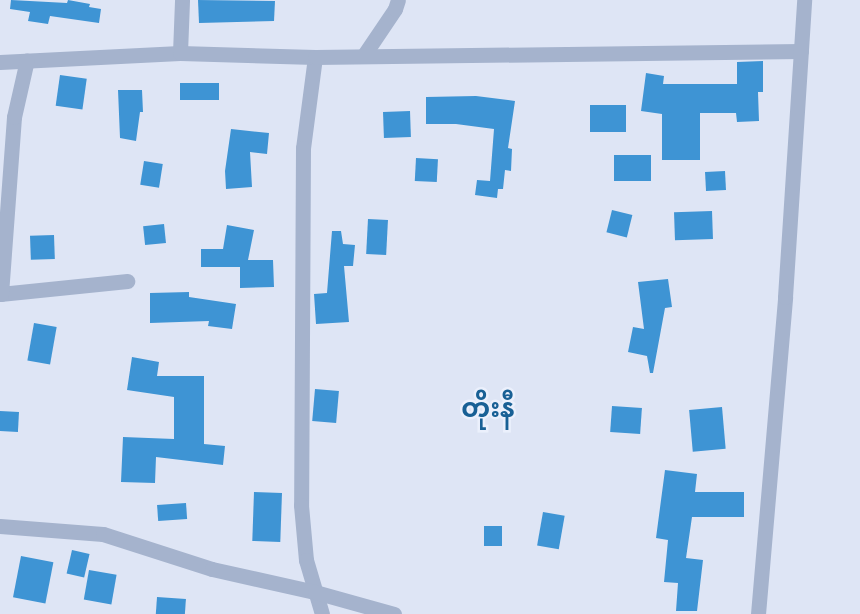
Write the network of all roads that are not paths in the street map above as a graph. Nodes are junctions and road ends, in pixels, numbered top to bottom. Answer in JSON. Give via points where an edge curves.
{"nodes":[{"id":1,"x":182,"y":0,"type":"edge"},
{"id":2,"x":398,"y":0,"type":"edge"},
{"id":3,"x":804,"y":0,"type":"edge"},
{"id":4,"x":801,"y":51,"type":"junction"},
{"id":5,"x":180,"y":53,"type":"junction"},
{"id":6,"x":364,"y":55,"type":"junction"},
{"id":7,"x":315,"y":57,"type":"junction"},
{"id":8,"x":27,"y":60,"type":"junction"},
{"id":9,"x":0,"y":62,"type":"edge"},
{"id":10,"x":127,"y":281,"type":"dead end"},
{"id":11,"x":1,"y":294,"type":"edge"},
{"id":12,"x":0,"y":526,"type":"edge"},
{"id":13,"x":315,"y":591,"type":"junction"},
{"id":14,"x":322,"y":614,"type":"edge"},
{"id":15,"x":394,"y":614,"type":"edge"},
{"id":16,"x":758,"y":614,"type":"edge"}],
"edges":[{"from":1,"to":5,"type":"street"},
{"from":2,"to":6,"type":"street"},
{"from":3,"to":4,"type":"street"},
{"from":4,"to":6,"type":"street"},
{"from":4,"to":16,"type":"street"},
{"from":5,"to":7,"type":"street"},
{"from":5,"to":8,"type":"street"},
{"from":6,"to":7,"type":"street"},
{"from":7,"to":13,"type":"street","via":[[303,148],[301,336],[301,505],[306,560]]},
{"from":8,"to":9,"type":"street"},
{"from":8,"to":11,"type":"street","via":[[14,117]]},
{"from":10,"to":11,"type":"street"},
{"from":12,"to":13,"type":"street","via":[[103,534],[212,569]]},
{"from":13,"to":14,"type":"street"},
{"from":13,"to":15,"type":"street"}]}
